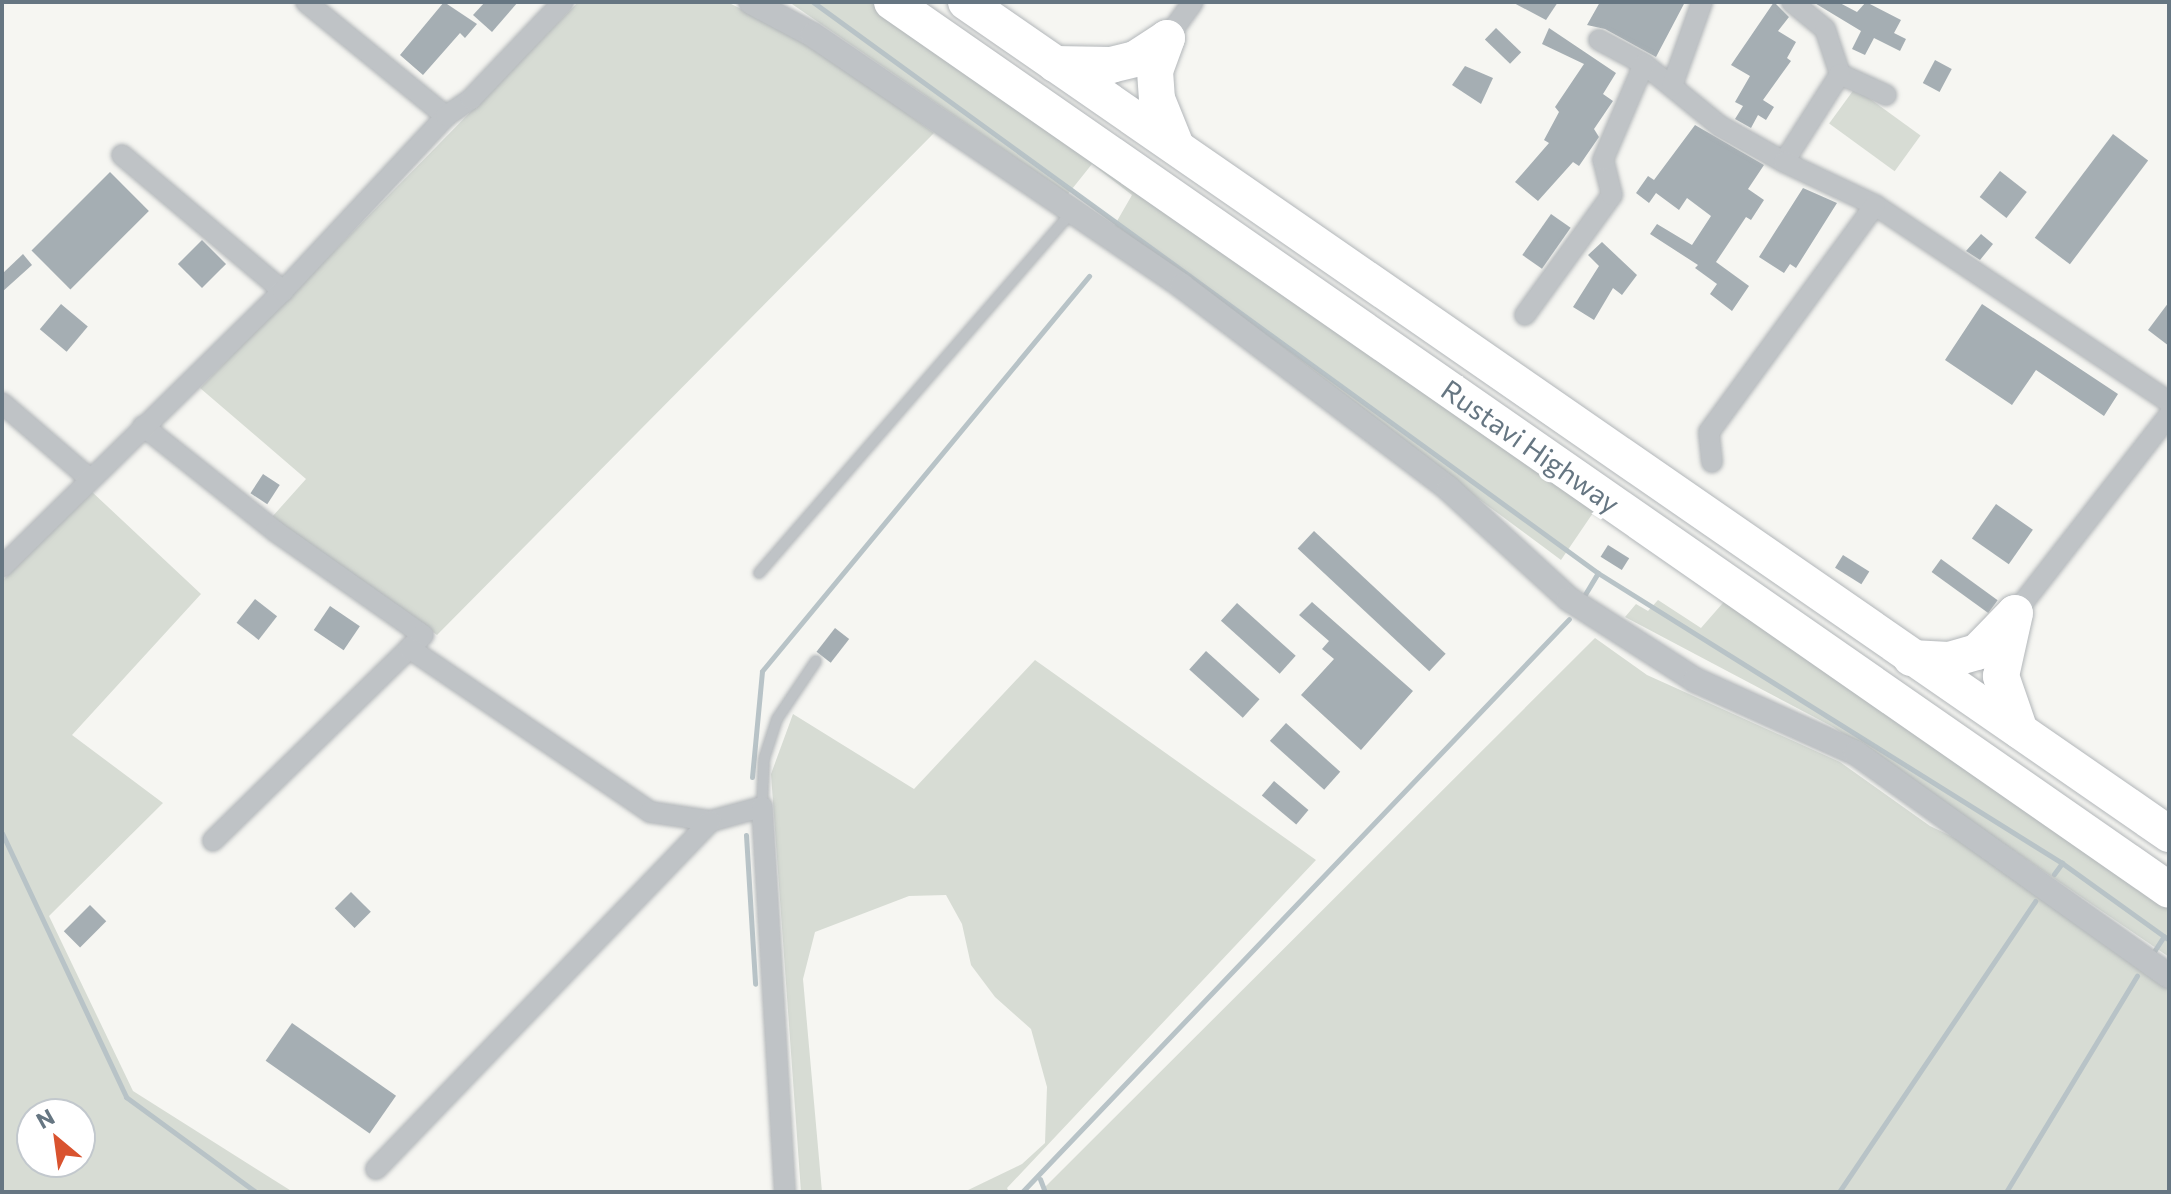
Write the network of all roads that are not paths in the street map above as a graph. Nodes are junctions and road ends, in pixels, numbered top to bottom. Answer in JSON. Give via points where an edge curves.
{"nodes":[{"id":1,"x":306,"y":2,"type":"edge"},
{"id":2,"x":563,"y":2,"type":"edge"},
{"id":3,"x":751,"y":2,"type":"edge"},
{"id":4,"x":892,"y":2,"type":"edge"},
{"id":5,"x":966,"y":2,"type":"edge"},
{"id":6,"x":1193,"y":2,"type":"edge"},
{"id":7,"x":1702,"y":2,"type":"edge"},
{"id":8,"x":1792,"y":2,"type":"edge"},
{"id":9,"x":1167,"y":38,"type":"junction"},
{"id":10,"x":1599,"y":40,"type":"dead end"},
{"id":11,"x":1055,"y":64,"type":"junction"},
{"id":12,"x":1644,"y":64,"type":"junction"},
{"id":13,"x":1840,"y":74,"type":"junction"},
{"id":14,"x":1672,"y":86,"type":"junction"},
{"id":15,"x":1886,"y":95,"type":"dead end"},
{"id":16,"x":446,"y":116,"type":"junction"},
{"id":17,"x":1176,"y":146,"type":"junction"},
{"id":18,"x":122,"y":155,"type":"dead end"},
{"id":19,"x":1784,"y":162,"type":"junction"},
{"id":20,"x":1875,"y":205,"type":"junction"},
{"id":21,"x":1072,"y":212,"type":"junction"},
{"id":22,"x":283,"y":291,"type":"junction"},
{"id":23,"x":1525,"y":315,"type":"dead end"},
{"id":24,"x":2169,"y":402,"type":"edge"},
{"id":25,"x":2,"y":403,"type":"edge"},
{"id":26,"x":2169,"y":415,"type":"edge"},
{"id":27,"x":143,"y":426,"type":"junction"},
{"id":28,"x":1712,"y":462,"type":"dead end"},
{"id":29,"x":90,"y":479,"type":"junction"},
{"id":30,"x":2,"y":567,"type":"edge"},
{"id":31,"x":759,"y":573,"type":"dead end"},
{"id":32,"x":2015,"y":613,"type":"junction"},
{"id":33,"x":409,"y":648,"type":"junction"},
{"id":34,"x":1911,"y":658,"type":"junction"},
{"id":35,"x":816,"y":661,"type":"dead end"},
{"id":36,"x":2020,"y":731,"type":"junction"},
{"id":37,"x":762,"y":807,"type":"junction"},
{"id":38,"x":711,"y":821,"type":"junction"},
{"id":39,"x":2169,"y":834,"type":"edge"},
{"id":40,"x":213,"y":841,"type":"dead end"},
{"id":41,"x":2169,"y":890,"type":"edge"},
{"id":42,"x":2169,"y":976,"type":"edge"},
{"id":43,"x":376,"y":1169,"type":"dead end"},
{"id":44,"x":785,"y":1192,"type":"edge"}],
"edges":[{"from":1,"to":16,"type":"street"},
{"from":2,"to":16,"type":"street","via":[[471,99]]},
{"from":3,"to":21,"type":"street","via":[[813,35]]},
{"from":4,"to":41,"type":"highway","name":"Rustavi Highway"},
{"from":5,"to":11,"type":"highway","name":"Rustavi Highway"},
{"from":6,"to":9,"type":"street"},
{"from":7,"to":14,"type":"street"},
{"from":8,"to":13,"type":"street","via":[[1825,29]]},
{"from":9,"to":11,"type":"highway","via":[[1135,59],[1111,65]]},
{"from":9,"to":17,"type":"highway","via":[[1155,71],[1157,99]]},
{"from":10,"to":12,"type":"street"},
{"from":11,"to":17,"type":"highway","name":"Rustavi Highway"},
{"from":12,"to":14,"type":"street"},
{"from":12,"to":23,"type":"street","via":[[1603,160],[1612,195]]},
{"from":13,"to":15,"type":"street"},
{"from":13,"to":19,"type":"street"},
{"from":14,"to":19,"type":"street","via":[[1720,126]]},
{"from":16,"to":22,"type":"street"},
{"from":17,"to":34,"type":"highway","name":"Rustavi Highway"},
{"from":18,"to":22,"type":"street"},
{"from":19,"to":20,"type":"street"},
{"from":20,"to":24,"type":"street"},
{"from":20,"to":28,"type":"street","via":[[1709,432]]},
{"from":21,"to":31,"type":"lane"},
{"from":21,"to":42,"type":"street","via":[[1182,286],[1449,489],[1569,599],[1695,680],[1856,753]]},
{"from":22,"to":27,"type":"street"},
{"from":25,"to":29,"type":"street"},
{"from":26,"to":32,"type":"street"},
{"from":27,"to":29,"type":"street"},
{"from":27,"to":33,"type":"street","via":[[275,531],[423,635]]},
{"from":29,"to":30,"type":"street"},
{"from":32,"to":34,"type":"highway","via":[[1977,652],[1949,660]]},
{"from":32,"to":36,"type":"highway","via":[[2001,676]]},
{"from":33,"to":38,"type":"street","via":[[650,812]]},
{"from":33,"to":40,"type":"street"},
{"from":34,"to":36,"type":"highway","name":"Rustavi Highway"},
{"from":35,"to":37,"type":"lane","via":[[777,719],[764,759]]},
{"from":36,"to":39,"type":"highway","name":"Rustavi Highway"},
{"from":37,"to":38,"type":"street"},
{"from":37,"to":44,"type":"street"},
{"from":38,"to":43,"type":"street"}]}
